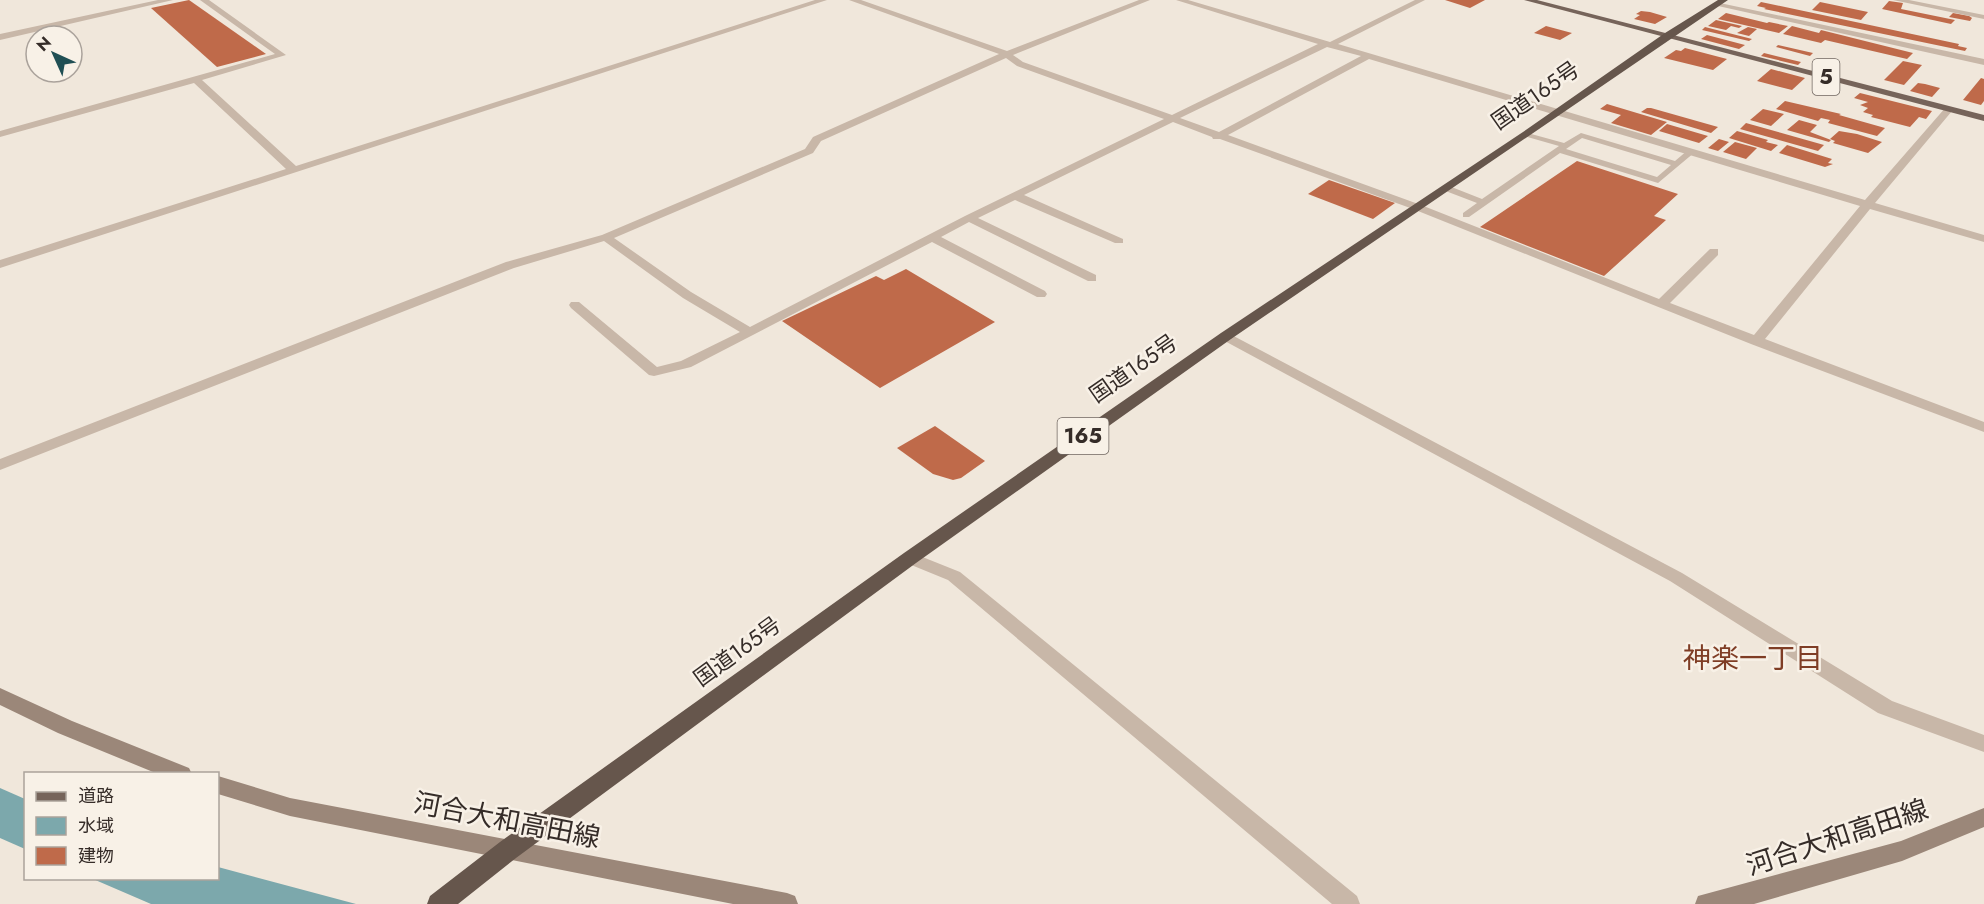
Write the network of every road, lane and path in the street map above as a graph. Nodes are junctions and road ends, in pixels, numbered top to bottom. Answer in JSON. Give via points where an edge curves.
{"nodes":[{"id":1,"x":169,"y":0,"type":"edge"},
{"id":2,"x":204,"y":0,"type":"edge"},
{"id":3,"x":823,"y":0,"type":"edge"},
{"id":4,"x":853,"y":0,"type":"edge"},
{"id":5,"x":1146,"y":0,"type":"edge"},
{"id":6,"x":1180,"y":0,"type":"edge"},
{"id":7,"x":1421,"y":0,"type":"edge"},
{"id":8,"x":1528,"y":0,"type":"edge"},
{"id":9,"x":1897,"y":0,"type":"edge"},
{"id":10,"x":1721,"y":2,"type":"edge"},
{"id":11,"x":1984,"y":17,"type":"edge"},
{"id":12,"x":1668,"y":35,"type":"junction"},
{"id":13,"x":0,"y":37,"type":"edge"},
{"id":14,"x":1328,"y":45,"type":"junction"},
{"id":15,"x":1007,"y":54,"type":"junction"},
{"id":16,"x":1368,"y":56,"type":"junction"},
{"id":17,"x":1984,"y":62,"type":"edge"},
{"id":18,"x":196,"y":80,"type":"junction"},
{"id":19,"x":1949,"y":109,"type":"junction"},
{"id":20,"x":1558,"y":112,"type":"junction"},
{"id":21,"x":1984,"y":118,"type":"edge"},
{"id":22,"x":1171,"y":120,"type":"junction"},
{"id":23,"x":0,"y":134,"type":"edge"},
{"id":24,"x":1527,"y":134,"type":"junction"},
{"id":25,"x":1217,"y":137,"type":"junction"},
{"id":26,"x":1563,"y":148,"type":"junction"},
{"id":27,"x":1691,"y":152,"type":"junction"},
{"id":28,"x":1676,"y":164,"type":"junction"},
{"id":29,"x":293,"y":169,"type":"junction"},
{"id":30,"x":1446,"y":188,"type":"junction"},
{"id":31,"x":1016,"y":196,"type":"junction"},
{"id":32,"x":1483,"y":202,"type":"junction"},
{"id":33,"x":1868,"y":203,"type":"junction"},
{"id":34,"x":1417,"y":207,"type":"junction"},
{"id":35,"x":1466,"y":215,"type":"dead end"},
{"id":36,"x":969,"y":219,"type":"junction"},
{"id":37,"x":606,"y":237,"type":"junction"},
{"id":38,"x":932,"y":238,"type":"junction"},
{"id":39,"x":1984,"y":239,"type":"edge"},
{"id":40,"x":1119,"y":242,"type":"dead end"},
{"id":41,"x":1714,"y":252,"type":"dead end"},
{"id":42,"x":0,"y":264,"type":"edge"},
{"id":43,"x":1092,"y":278,"type":"dead end"},
{"id":44,"x":1041,"y":294,"type":"dead end"},
{"id":45,"x":1662,"y":303,"type":"junction"},
{"id":46,"x":575,"y":305,"type":"dead end"},
{"id":47,"x":750,"y":332,"type":"junction"},
{"id":48,"x":1226,"y":336,"type":"junction"},
{"id":49,"x":1756,"y":341,"type":"junction"},
{"id":50,"x":1984,"y":427,"type":"edge"},
{"id":51,"x":0,"y":465,"type":"edge"},
{"id":52,"x":910,"y":558,"type":"junction"},
{"id":53,"x":0,"y":696,"type":"edge"},
{"id":54,"x":1984,"y":744,"type":"edge"},
{"id":55,"x":177,"y":772,"type":"edge"},
{"id":56,"x":219,"y":785,"type":"edge"},
{"id":57,"x":1984,"y":817,"type":"edge"},
{"id":58,"x":508,"y":850,"type":"junction"},
{"id":59,"x":439,"y":904,"type":"edge"},
{"id":60,"x":787,"y":904,"type":"edge"},
{"id":61,"x":1349,"y":904,"type":"edge"},
{"id":62,"x":1706,"y":904,"type":"edge"}],
"edges":[{"from":1,"to":13,"type":"street"},
{"from":2,"to":18,"type":"street","via":[[282,55]]},
{"from":3,"to":29,"type":"street"},
{"from":4,"to":15,"type":"street"},
{"from":5,"to":15,"type":"street"},
{"from":6,"to":14,"type":"street"},
{"from":7,"to":14,"type":"street"},
{"from":8,"to":12,"type":"main road","number":"5"},
{"from":9,"to":11,"type":"street"},
{"from":10,"to":12,"type":"highway","name":"国道165号","number":"165"},
{"from":10,"to":17,"type":"street"},
{"from":12,"to":19,"type":"main road","number":"5"},
{"from":12,"to":20,"type":"highway","name":"国道165号","number":"165"},
{"from":14,"to":16,"type":"street"},
{"from":14,"to":22,"type":"street"},
{"from":15,"to":22,"type":"street","via":[[1020,64]]},
{"from":15,"to":37,"type":"street","via":[[818,139],[808,151]]},
{"from":16,"to":20,"type":"street"},
{"from":16,"to":25,"type":"street"},
{"from":18,"to":23,"type":"street"},
{"from":18,"to":29,"type":"street"},
{"from":19,"to":21,"type":"main road","number":"5"},
{"from":19,"to":33,"type":"street"},
{"from":20,"to":24,"type":"highway","name":"国道165号","number":"165"},
{"from":20,"to":27,"type":"street"},
{"from":22,"to":25,"type":"street"},
{"from":22,"to":31,"type":"street"},
{"from":24,"to":26,"type":"lane"},
{"from":24,"to":30,"type":"highway","name":"国道165号","number":"165"},
{"from":25,"to":34,"type":"street"},
{"from":26,"to":28,"type":"lane","via":[[1581,135]]},
{"from":26,"to":28,"type":"lane","via":[[1658,180]]},
{"from":26,"to":32,"type":"lane"},
{"from":27,"to":28,"type":"lane"},
{"from":27,"to":33,"type":"street"},
{"from":29,"to":42,"type":"street"},
{"from":30,"to":32,"type":"lane"},
{"from":30,"to":34,"type":"highway","name":"国道165号","number":"165"},
{"from":31,"to":36,"type":"street"},
{"from":31,"to":40,"type":"street"},
{"from":32,"to":35,"type":"lane"},
{"from":33,"to":39,"type":"street"},
{"from":33,"to":49,"type":"street"},
{"from":34,"to":45,"type":"street"},
{"from":34,"to":48,"type":"highway","name":"国道165号","number":"165"},
{"from":36,"to":38,"type":"street"},
{"from":36,"to":43,"type":"street"},
{"from":37,"to":47,"type":"street","via":[[687,295]]},
{"from":37,"to":51,"type":"street","via":[[510,265]]},
{"from":38,"to":44,"type":"street","via":[[963,250]]},
{"from":38,"to":47,"type":"street"},
{"from":41,"to":45,"type":"street"},
{"from":45,"to":49,"type":"street"},
{"from":46,"to":47,"type":"street","via":[[654,372],[686,364]]},
{"from":48,"to":52,"type":"highway","name":"国道165号","number":"165"},
{"from":48,"to":54,"type":"street","via":[[1676,577],[1885,707]]},
{"from":49,"to":50,"type":"street"},
{"from":52,"to":58,"type":"highway","name":"国道165号","number":"165"},
{"from":52,"to":61,"type":"street","via":[[954,576]]},
{"from":53,"to":55,"type":"main road"},
{"from":56,"to":58,"type":"main road","name":"河合大和高田線","via":[[290,807]]},
{"from":57,"to":62,"type":"main road","name":"河合大和高田線","via":[[1902,851]]},
{"from":58,"to":59,"type":"highway","name":"国道165号","number":"165"},
{"from":58,"to":60,"type":"main road","name":"河合大和高田線"}]}
